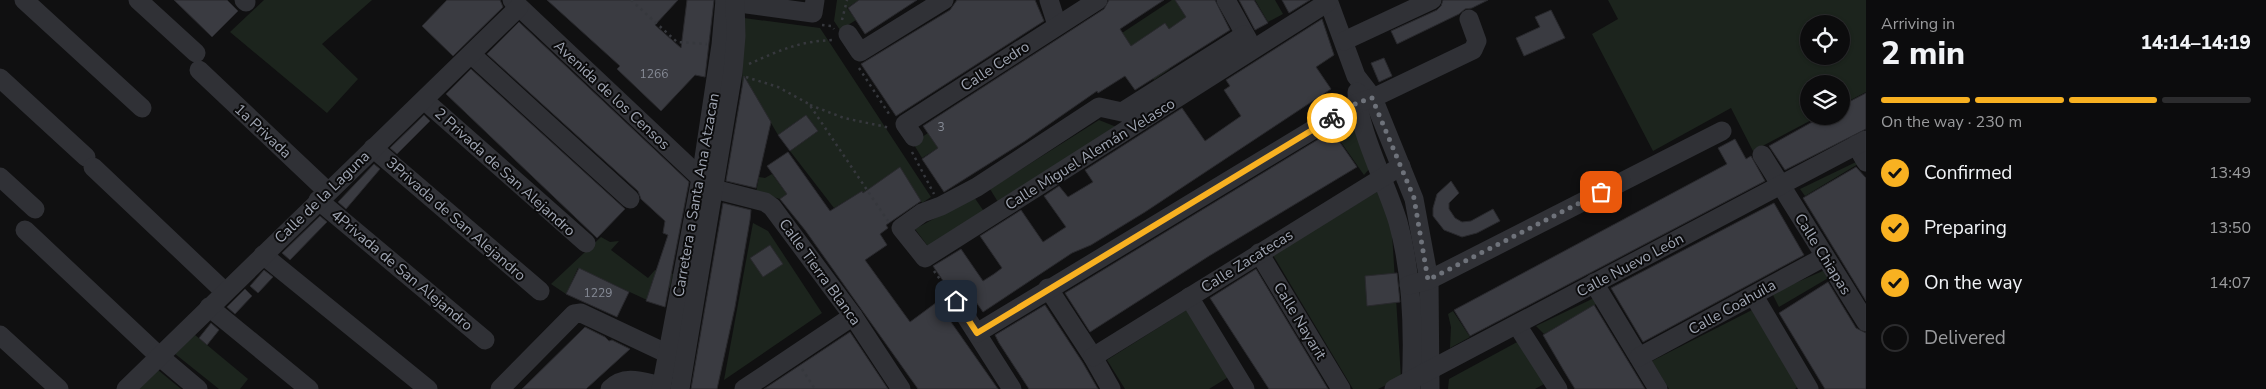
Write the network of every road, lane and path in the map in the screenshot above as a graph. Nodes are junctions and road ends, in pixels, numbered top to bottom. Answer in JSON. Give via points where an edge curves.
{"nodes":[{"id":1,"x":24,"y":0,"type":"edge"},
{"id":2,"x":138,"y":0,"type":"edge"},
{"id":3,"x":631,"y":0,"type":"edge"},
{"id":4,"x":815,"y":0,"type":"edge"},
{"id":5,"x":847,"y":0,"type":"edge"},
{"id":6,"x":944,"y":0,"type":"edge"},
{"id":7,"x":1049,"y":0,"type":"edge"},
{"id":8,"x":1098,"y":0,"type":"edge"},
{"id":9,"x":1226,"y":0,"type":"edge"},
{"id":10,"x":1432,"y":0,"type":"edge"},
{"id":11,"x":730,"y":1,"type":"edge"},
{"id":12,"x":1328,"y":1,"type":"edge"},
{"id":13,"x":765,"y":3,"type":"edge"},
{"id":14,"x":515,"y":4,"type":"edge"},
{"id":15,"x":1469,"y":19,"type":"dead end"},
{"id":16,"x":813,"y":23,"type":"dead end"},
{"id":17,"x":1057,"y":25,"type":"junction"},
{"id":18,"x":842,"y":36,"type":"junction"},
{"id":19,"x":1344,"y":41,"type":"junction"},
{"id":20,"x":1250,"y":42,"type":"junction"},
{"id":21,"x":721,"y":45,"type":"junction"},
{"id":22,"x":472,"y":55,"type":"junction"},
{"id":23,"x":858,"y":58,"type":"junction"},
{"id":24,"x":733,"y":72,"type":"junction"},
{"id":25,"x":0,"y":78,"type":"edge"},
{"id":26,"x":424,"y":100,"type":"junction"},
{"id":27,"x":1365,"y":101,"type":"junction"},
{"id":28,"x":809,"y":104,"type":"junction"},
{"id":29,"x":142,"y":108,"type":"dead end"},
{"id":30,"x":1122,"y":112,"type":"junction"},
{"id":31,"x":893,"y":120,"type":"dead end"},
{"id":32,"x":1136,"y":125,"type":"junction"},
{"id":33,"x":892,"y":129,"type":"dead end"},
{"id":34,"x":1722,"y":131,"type":"dead end"},
{"id":35,"x":706,"y":141,"type":"junction"},
{"id":36,"x":911,"y":142,"type":"joint"},
{"id":37,"x":1861,"y":142,"type":"edge"},
{"id":38,"x":373,"y":148,"type":"junction"},
{"id":39,"x":671,"y":150,"type":"junction"},
{"id":40,"x":1762,"y":155,"type":"dead end"},
{"id":41,"x":1866,"y":162,"type":"edge"},
{"id":42,"x":1401,"y":166,"type":"junction"},
{"id":43,"x":0,"y":177,"type":"edge"},
{"id":44,"x":1383,"y":177,"type":"junction"},
{"id":45,"x":707,"y":184,"type":"junction"},
{"id":46,"x":1780,"y":186,"type":"junction"},
{"id":47,"x":977,"y":187,"type":"junction"},
{"id":48,"x":323,"y":196,"type":"junction"},
{"id":49,"x":630,"y":199,"type":"dead end"},
{"id":50,"x":941,"y":206,"type":"junction"},
{"id":51,"x":35,"y":209,"type":"dead end"},
{"id":52,"x":995,"y":212,"type":"junction"},
{"id":53,"x":901,"y":228,"type":"junction"},
{"id":54,"x":25,"y":230,"type":"dead end"},
{"id":55,"x":586,"y":244,"type":"dead end"},
{"id":56,"x":1259,"y":253,"type":"junction"},
{"id":57,"x":263,"y":255,"type":"junction"},
{"id":58,"x":1824,"y":257,"type":"junction"},
{"id":59,"x":925,"y":258,"type":"junction"},
{"id":60,"x":1428,"y":280,"type":"junction"},
{"id":61,"x":1594,"y":284,"type":"junction"},
{"id":62,"x":1409,"y":285,"type":"junction"},
{"id":63,"x":1048,"y":288,"type":"junction"},
{"id":64,"x":540,"y":291,"type":"dead end"},
{"id":65,"x":226,"y":292,"type":"junction"},
{"id":66,"x":1754,"y":296,"type":"junction"},
{"id":67,"x":1189,"y":297,"type":"junction"},
{"id":68,"x":956,"y":301,"type":"joint"},
{"id":69,"x":209,"y":307,"type":"junction"},
{"id":70,"x":853,"y":316,"type":"junction"},
{"id":71,"x":1866,"y":322,"type":"edge"},
{"id":72,"x":1517,"y":325,"type":"junction"},
{"id":73,"x":977,"y":333,"type":"junction"},
{"id":74,"x":0,"y":335,"type":"edge"},
{"id":75,"x":485,"y":340,"type":"dead end"},
{"id":76,"x":668,"y":354,"type":"junction"},
{"id":77,"x":159,"y":356,"type":"junction"},
{"id":78,"x":793,"y":356,"type":"junction"},
{"id":79,"x":1093,"y":357,"type":"junction"},
{"id":80,"x":1639,"y":358,"type":"junction"},
{"id":81,"x":1430,"y":380,"type":"edge"},
{"id":82,"x":1411,"y":384,"type":"edge"},
{"id":83,"x":1237,"y":386,"type":"edge"},
{"id":84,"x":667,"y":388,"type":"edge"},
{"id":85,"x":59,"y":389,"type":"edge"},
{"id":86,"x":126,"y":389,"type":"edge"},
{"id":87,"x":198,"y":389,"type":"edge"},
{"id":88,"x":309,"y":389,"type":"edge"},
{"id":89,"x":428,"y":389,"type":"edge"},
{"id":90,"x":500,"y":389,"type":"edge"},
{"id":91,"x":610,"y":389,"type":"edge"},
{"id":92,"x":744,"y":389,"type":"edge"},
{"id":93,"x":815,"y":389,"type":"edge"},
{"id":94,"x":902,"y":389,"type":"edge"},
{"id":95,"x":1012,"y":389,"type":"edge"},
{"id":96,"x":1111,"y":389,"type":"edge"},
{"id":97,"x":1341,"y":389,"type":"edge"},
{"id":98,"x":1394,"y":389,"type":"edge"},
{"id":99,"x":1558,"y":389,"type":"edge"},
{"id":100,"x":1658,"y":389,"type":"edge"},
{"id":101,"x":1809,"y":389,"type":"edge"}],
"edges":[{"from":1,"to":29,"type":"street"},
{"from":2,"to":48,"type":"street","name":"1a Privada"},
{"from":3,"to":21,"type":"path","via":[[677,42]]},
{"from":4,"to":13,"type":"street","via":[[813,13]]},
{"from":5,"to":18,"type":"path"},
{"from":6,"to":23,"type":"street"},
{"from":7,"to":17,"type":"street"},
{"from":8,"to":17,"type":"street","name":"Calle Cedro"},
{"from":9,"to":20,"type":"street"},
{"from":10,"to":19,"type":"street"},
{"from":11,"to":13,"type":"street"},
{"from":11,"to":21,"type":"street","name":"Carretera a Santa Ana Atzacan"},
{"from":11,"to":24,"type":"street","name":"Carretera a Santa Ana Atzacan","via":[[736,36]]},
{"from":12,"to":19,"type":"street"},
{"from":12,"to":20,"type":"street","name":"Calle Miguel Alemán Velasco"},
{"from":14,"to":22,"type":"street","name":"Calle de la Laguna"},
{"from":14,"to":39,"type":"street","name":"Avenida de los Censos"},
{"from":15,"to":27,"type":"street","via":[[1477,41],[1473,50]]},
{"from":16,"to":18,"type":"path","via":[[832,26]]},
{"from":17,"to":36,"type":"street","name":"Calle Cedro","via":[[906,124]]},
{"from":18,"to":23,"type":"street"},
{"from":18,"to":24,"type":"path","via":[[785,48]]},
{"from":19,"to":27,"type":"street"},
{"from":20,"to":30,"type":"street","name":"Calle Miguel Alemán Velasco"},
{"from":20,"to":32,"type":"street","name":"Calle Miguel Alemán Velasco"},
{"from":21,"to":35,"type":"street","name":"Carretera a Santa Ana Atzacan"},
{"from":22,"to":26,"type":"street","name":"Calle de la Laguna"},
{"from":22,"to":49,"type":"street"},
{"from":23,"to":31,"type":"path"},
{"from":24,"to":28,"type":"path","via":[[778,88]]},
{"from":24,"to":45,"type":"street","name":"Carretera a Santa Ana Atzacan"},
{"from":25,"to":65,"type":"street"},
{"from":26,"to":38,"type":"street","name":"Calle de la Laguna"},
{"from":26,"to":55,"type":"street","name":"2 Privada de San Alejandro"},
{"from":27,"to":42,"type":"street"},
{"from":27,"to":44,"type":"street"},
{"from":27,"to":63,"type":"street"},
{"from":28,"to":33,"type":"path","via":[[844,118]]},
{"from":28,"to":53,"type":"path","via":[[890,224]]},
{"from":30,"to":32,"type":"street"},
{"from":30,"to":47,"type":"street","name":"Calle Miguel Alemán Velasco","via":[[1099,107]]},
{"from":32,"to":52,"type":"street","name":"Calle Miguel Alemán Velasco"},
{"from":34,"to":60,"type":"street"},
{"from":35,"to":39,"type":"street","via":[[702,149],[692,156]]},
{"from":35,"to":45,"type":"street","name":"Carretera a Santa Ana Atzacan"},
{"from":36,"to":50,"type":"path"},
{"from":37,"to":41,"type":"street"},
{"from":37,"to":46,"type":"street","name":"Calle Nuevo León"},
{"from":38,"to":48,"type":"street","name":"Calle de la Laguna"},
{"from":38,"to":64,"type":"street","name":"3Privada de San Alejandro"},
{"from":39,"to":45,"type":"street","name":"Avenida de los Censos"},
{"from":40,"to":46,"type":"street","name":"Calle Chiapas"},
{"from":42,"to":44,"type":"street","name":"Calle Zacatecas"},
{"from":42,"to":60,"type":"street","via":[[1414,198]]},
{"from":43,"to":51,"type":"street"},
{"from":44,"to":56,"type":"street","name":"Calle Zacatecas"},
{"from":44,"to":62,"type":"street","via":[[1398,223]]},
{"from":45,"to":70,"type":"street","name":"Calle Tierra Blanca","via":[[772,207]]},
{"from":45,"to":76,"type":"street","name":"Carretera a Santa Ana Atzacan"},
{"from":45,"to":84,"type":"street","name":"Carretera a Santa Ana Atzacan"},
{"from":46,"to":58,"type":"street","name":"Calle Chiapas"},
{"from":46,"to":61,"type":"street","name":"Calle Nuevo León"},
{"from":47,"to":50,"type":"street","name":"Calle Miguel Alemán Velasco"},
{"from":47,"to":52,"type":"street"},
{"from":48,"to":57,"type":"street","name":"Calle de la Laguna"},
{"from":48,"to":75,"type":"street","name":"4Privada de San Alejandro"},
{"from":50,"to":53,"type":"street","name":"Calle Miguel Alemán Velasco","via":[[922,213]]},
{"from":52,"to":59,"type":"street","name":"Calle Miguel Alemán Velasco"},
{"from":53,"to":59,"type":"street"},
{"from":54,"to":77,"type":"street"},
{"from":56,"to":67,"type":"street","name":"Calle Zacatecas"},
{"from":56,"to":97,"type":"street","name":"Calle Nayarit"},
{"from":57,"to":65,"type":"street","name":"Calle de la Laguna"},
{"from":57,"to":89,"type":"street"},
{"from":58,"to":66,"type":"street","name":"Calle Coahuila"},
{"from":58,"to":71,"type":"street","name":"Calle Chiapas"},
{"from":59,"to":68,"type":"path"},
{"from":60,"to":62,"type":"street"},
{"from":60,"to":81,"type":"street"},
{"from":61,"to":72,"type":"street","name":"Calle Nuevo León"},
{"from":61,"to":80,"type":"street"},
{"from":62,"to":82,"type":"street"},
{"from":63,"to":73,"type":"street"},
{"from":63,"to":79,"type":"street"},
{"from":65,"to":69,"type":"street","name":"Calle de la Laguna"},
{"from":66,"to":80,"type":"street","name":"Calle Coahuila"},
{"from":66,"to":101,"type":"street"},
{"from":67,"to":79,"type":"street","name":"Calle Zacatecas"},
{"from":67,"to":83,"type":"street"},
{"from":68,"to":73,"type":"street"},
{"from":69,"to":77,"type":"street","name":"Calle de la Laguna"},
{"from":69,"to":88,"type":"street"},
{"from":70,"to":78,"type":"street"},
{"from":70,"to":94,"type":"street","name":"Calle Tierra Blanca"},
{"from":72,"to":81,"type":"street","name":"Calle Nuevo León"},
{"from":72,"to":99,"type":"street"},
{"from":73,"to":95,"type":"street"},
{"from":74,"to":85,"type":"street"},
{"from":76,"to":84,"type":"street","name":"Carretera a Santa Ana Atzacan"},
{"from":76,"to":90,"type":"street","via":[[581,313],[574,314]]},
{"from":77,"to":86,"type":"street","name":"Calle de la Laguna"},
{"from":77,"to":87,"type":"street"},
{"from":78,"to":92,"type":"street"},
{"from":78,"to":93,"type":"path"},
{"from":79,"to":96,"type":"street"},
{"from":80,"to":100,"type":"street"},
{"from":81,"to":82,"type":"street","name":"Calle Nuevo León"},
{"from":82,"to":98,"type":"street","name":"Calle Nuevo León"},
{"from":84,"to":91,"type":"street","via":[[630,380],[616,383]]}]}
